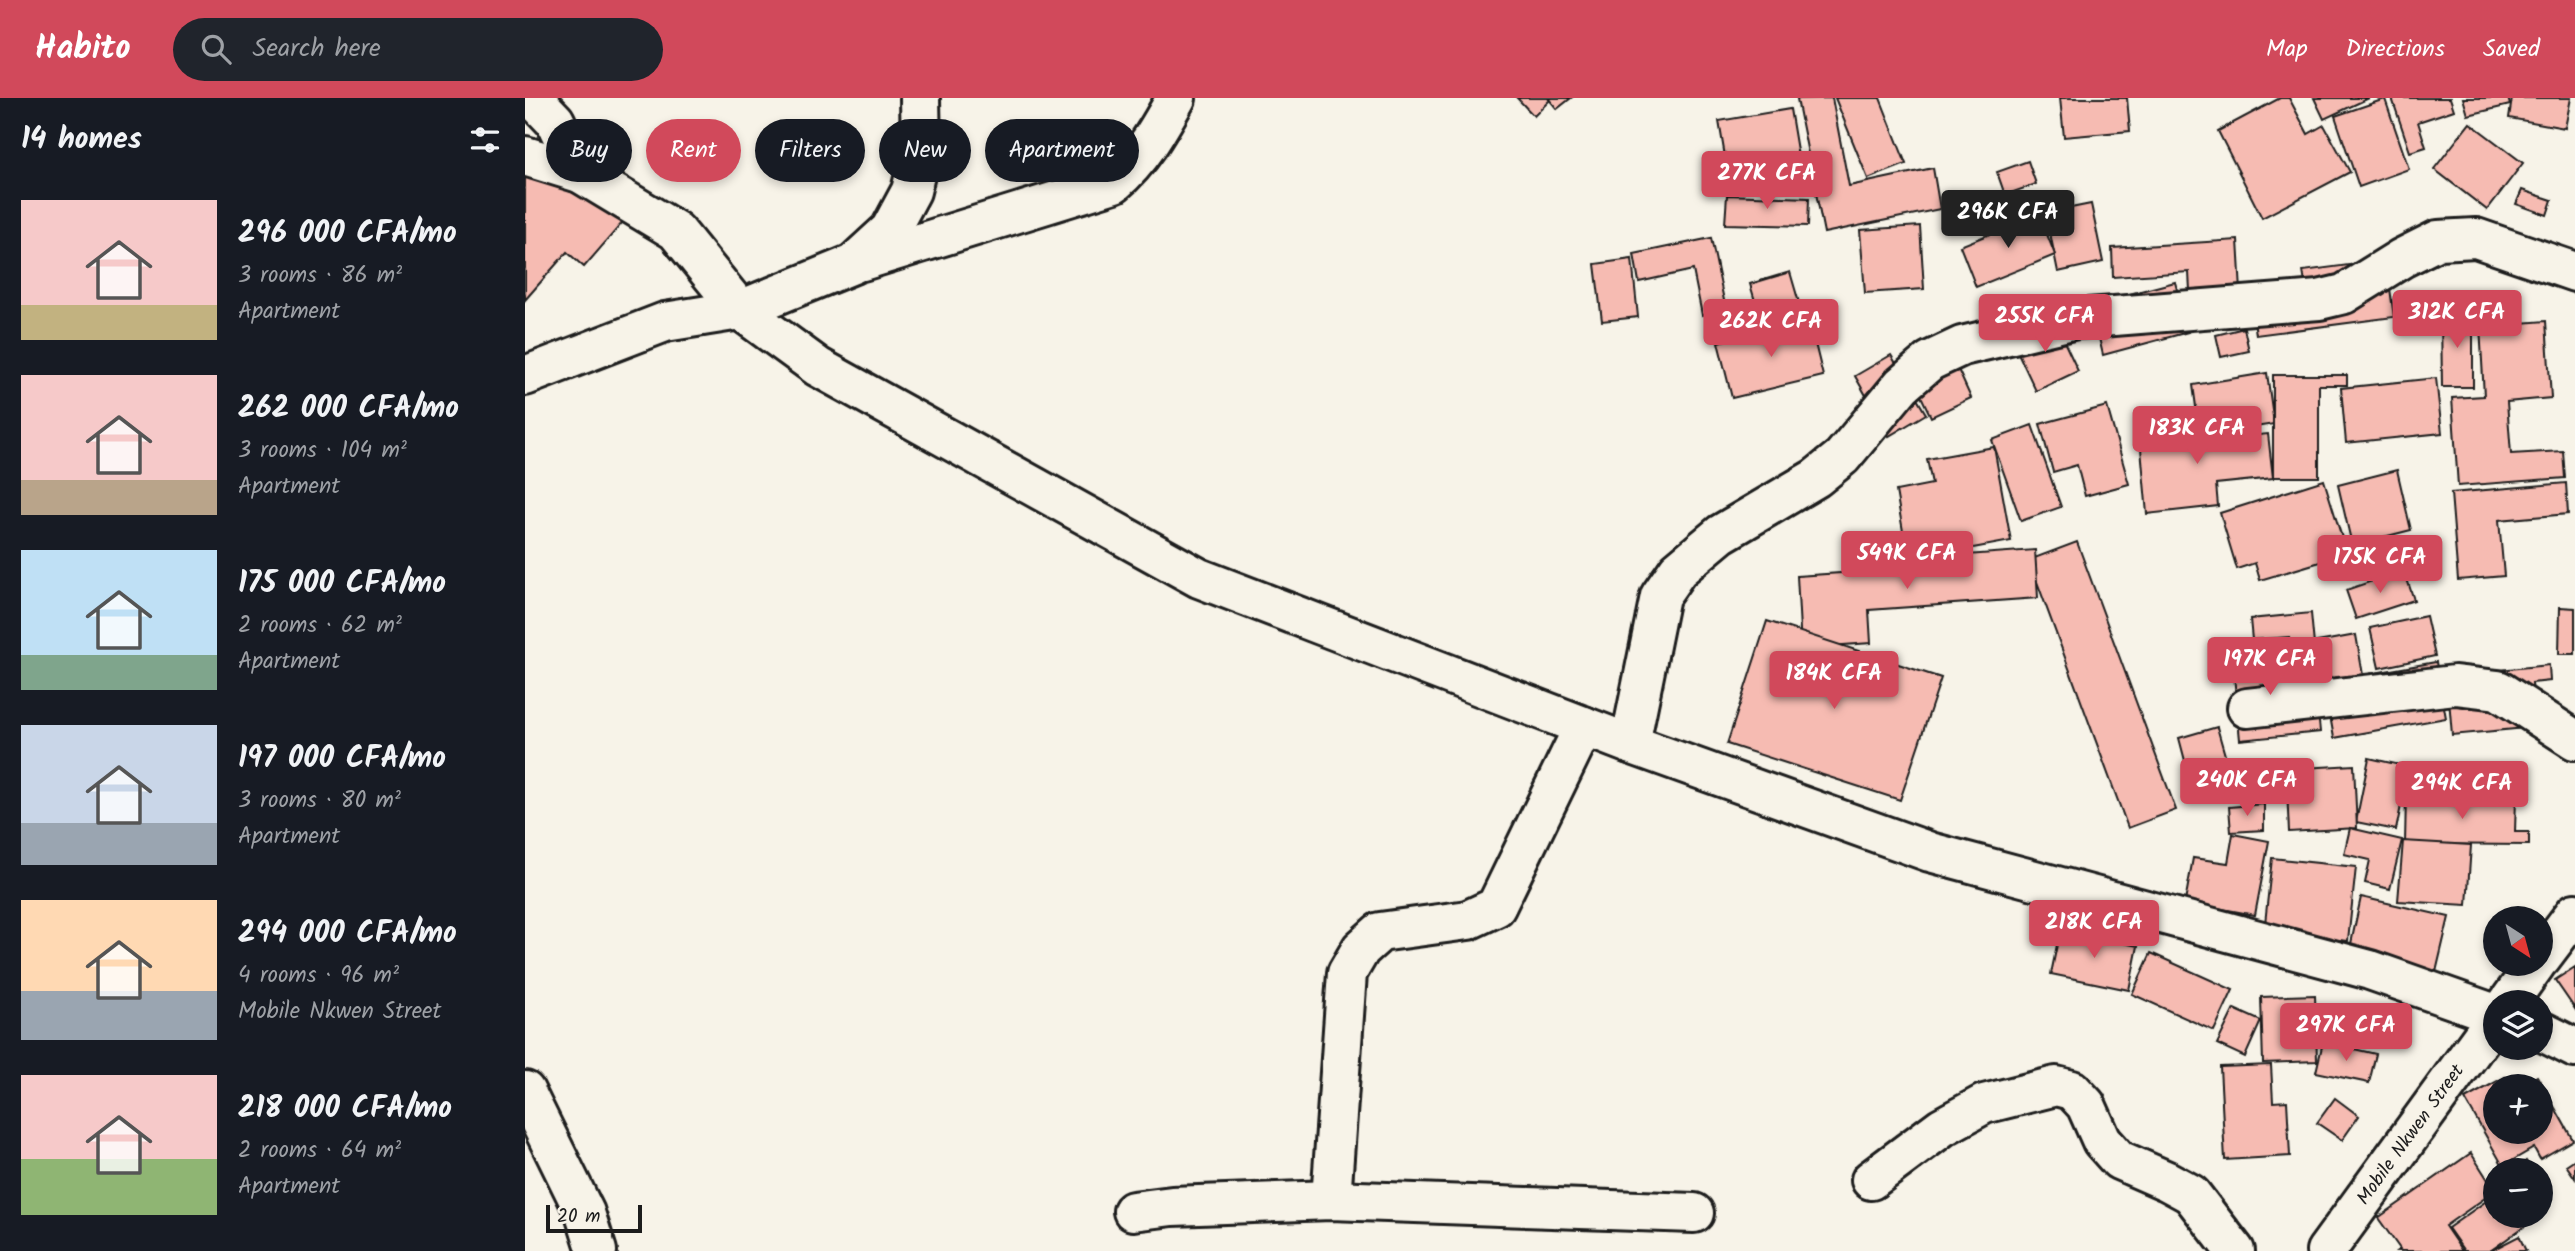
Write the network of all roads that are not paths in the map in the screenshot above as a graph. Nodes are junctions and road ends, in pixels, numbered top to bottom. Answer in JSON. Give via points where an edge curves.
{"nodes":[{"id":1,"x":920,"y":98,"type":"edge"},
{"id":2,"x":1177,"y":98,"type":"edge"},
{"id":3,"x":525,"y":156,"type":"edge"},
{"id":4,"x":546,"y":162,"type":"edge"},
{"id":5,"x":595,"y":182,"type":"edge"},
{"id":6,"x":853,"y":264,"type":"junction"},
{"id":7,"x":2575,"y":272,"type":"edge"},
{"id":8,"x":740,"y":310,"type":"junction"},
{"id":9,"x":525,"y":376,"type":"edge"},
{"id":10,"x":2247,"y":708,"type":"dead end"},
{"id":11,"x":1584,"y":726,"type":"junction"},
{"id":12,"x":2575,"y":740,"type":"edge"},
{"id":13,"x":1630,"y":744,"type":"junction"},
{"id":14,"x":2575,"y":913,"type":"edge"},
{"id":15,"x":2553,"y":942,"type":"edge"},
{"id":16,"x":2483,"y":1013,"type":"edge"},
{"id":17,"x":2483,"y":1034,"type":"edge"},
{"id":18,"x":2553,"y":1037,"type":"edge"},
{"id":19,"x":2575,"y":1048,"type":"edge"},
{"id":20,"x":525,"y":1091,"type":"edge"},
{"id":21,"x":1871,"y":1180,"type":"dead end"},
{"id":22,"x":1331,"y":1200,"type":"junction"},
{"id":23,"x":1133,"y":1211,"type":"dead end"},
{"id":24,"x":1693,"y":1213,"type":"dead end"},
{"id":25,"x":597,"y":1251,"type":"edge"},
{"id":26,"x":2235,"y":1251,"type":"edge"},
{"id":27,"x":2326,"y":1251,"type":"edge"}],
"edges":[{"from":1,"to":6,"type":"main road","via":[[921,150],[911,191],[890,230]]},
{"from":2,"to":6,"type":"main road","via":[[1148,146],[1114,183]]},
{"from":3,"to":4,"type":"main road"},
{"from":5,"to":8,"type":"main road","via":[[676,231]]},
{"from":6,"to":8,"type":"main road"},
{"from":7,"to":13,"type":"main road","via":[[2476,238],[2438,240],[2344,294],[2319,300],[2076,319],[1962,346],[1930,361],[1902,385],[1842,457],[1816,478],[1721,534],[1678,570],[1660,596]]},
{"from":8,"to":9,"type":"main road","via":[[665,322]]},
{"from":8,"to":11,"type":"main road","via":[[818,367],[1199,578]]},
{"from":10,"to":12,"type":"main road","via":[[2455,685],[2498,690]]},
{"from":11,"to":13,"type":"main road"},
{"from":11,"to":22,"type":"main road","via":[[1496,907],[1468,920],[1380,932],[1361,949],[1347,973]]},
{"from":13,"to":16,"type":"main road","via":[[1930,852],[2369,970]]},
{"from":14,"to":15,"type":"main road"},
{"from":17,"to":27,"type":"main road","name":"Mobile Nkwen Street"},
{"from":18,"to":19,"type":"main road"},
{"from":20,"to":25,"type":"main road","via":[[585,1213]]},
{"from":21,"to":26,"type":"main road","via":[[1942,1127],[1984,1104],[2056,1086],[2072,1090],[2086,1105],[2102,1141],[2119,1160],[2191,1194]]},
{"from":22,"to":23,"type":"main road"},
{"from":22,"to":24,"type":"main road"}]}
